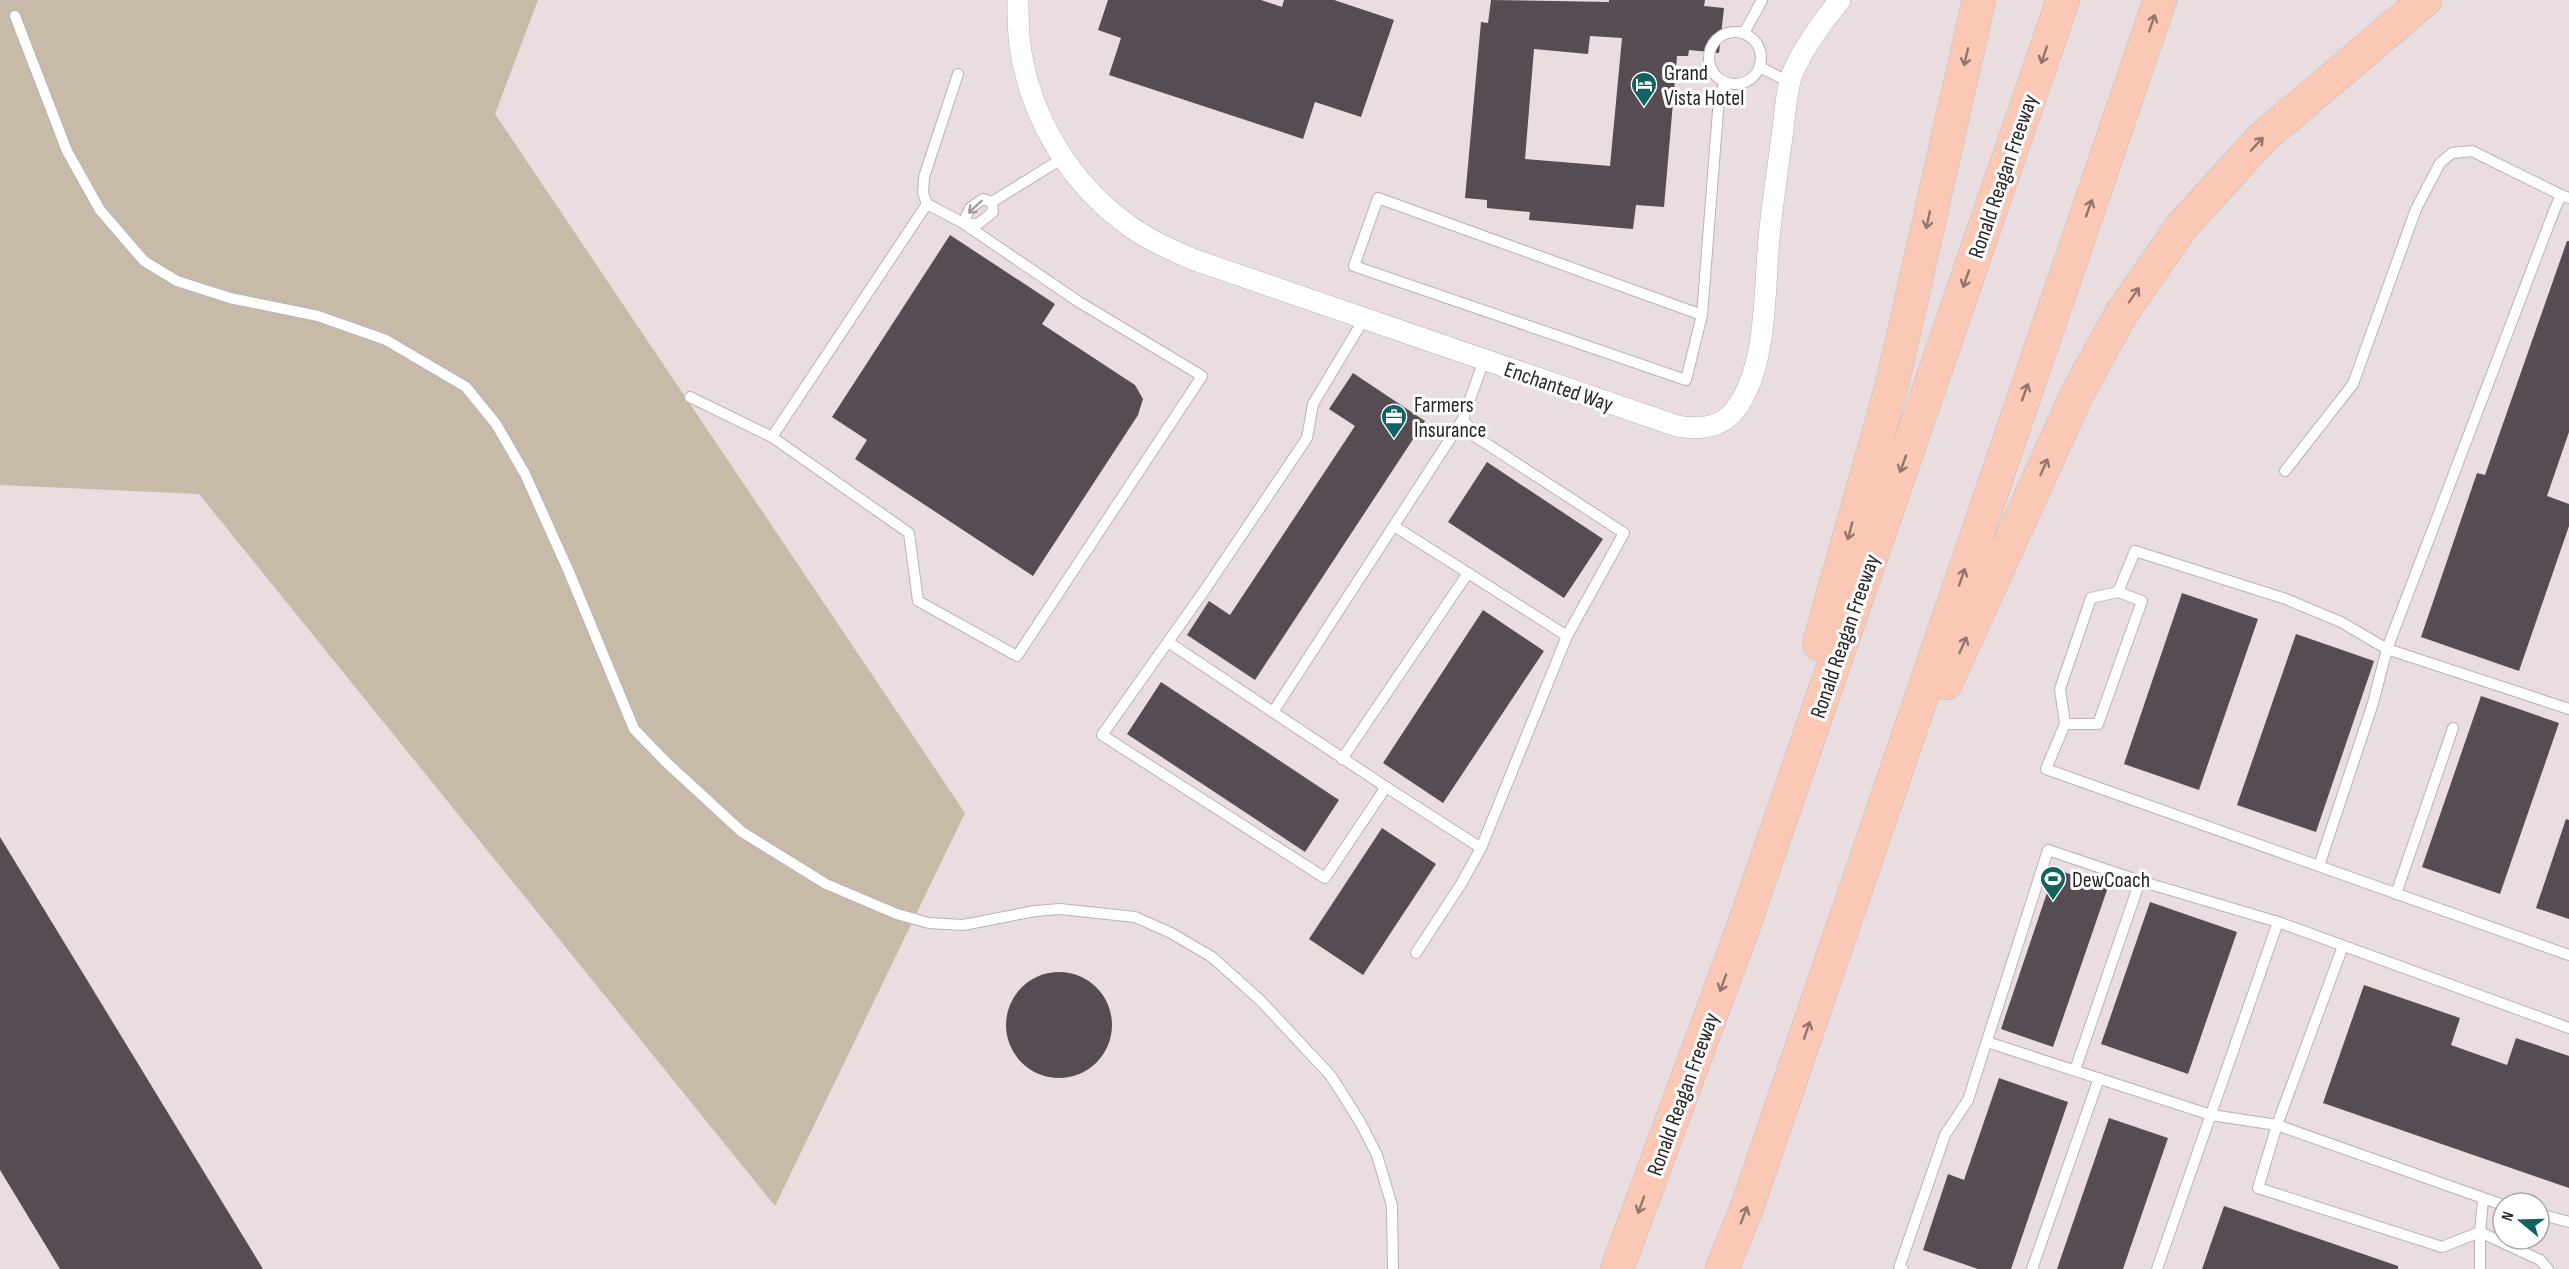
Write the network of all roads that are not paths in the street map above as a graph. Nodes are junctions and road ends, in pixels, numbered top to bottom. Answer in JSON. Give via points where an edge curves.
{"nodes":[{"id":1,"x":1018,"y":0,"type":"edge"},
{"id":2,"x":1762,"y":0,"type":"edge"},
{"id":3,"x":1840,"y":0,"type":"edge"},
{"id":4,"x":1979,"y":0,"type":"edge"},
{"id":5,"x":2063,"y":0,"type":"edge"},
{"id":6,"x":2160,"y":0,"type":"edge"},
{"id":7,"x":2425,"y":0,"type":"edge"},
{"id":8,"x":15,"y":16,"type":"dead end"},
{"id":9,"x":1744,"y":33,"type":"junction"},
{"id":10,"x":1760,"y":67,"type":"junction"},
{"id":11,"x":958,"y":74,"type":"dead end"},
{"id":12,"x":1725,"y":82,"type":"junction"},
{"id":13,"x":1789,"y":82,"type":"junction"},
{"id":14,"x":1063,"y":158,"type":"junction"},
{"id":15,"x":2565,"y":196,"type":"edge"},
{"id":16,"x":992,"y":202,"type":"junction"},
{"id":17,"x":927,"y":204,"type":"junction"},
{"id":18,"x":963,"y":223,"type":"junction"},
{"id":19,"x":1702,"y":315,"type":"junction"},
{"id":20,"x":1364,"y":319,"type":"junction"},
{"id":21,"x":1484,"y":360,"type":"junction"},
{"id":22,"x":690,"y":398,"type":"dead end"},
{"id":23,"x":1462,"y":419,"type":"junction"},
{"id":24,"x":772,"y":437,"type":"junction"},
{"id":25,"x":2285,"y":471,"type":"dead end"},
{"id":26,"x":1394,"y":526,"type":"junction"},
{"id":27,"x":1468,"y":573,"type":"junction"},
{"id":28,"x":2118,"y":592,"type":"junction"},
{"id":29,"x":1567,"y":636,"type":"junction"},
{"id":30,"x":1168,"y":642,"type":"junction"},
{"id":31,"x":2387,"y":649,"type":"junction"},
{"id":32,"x":2569,"y":709,"type":"edge"},
{"id":33,"x":1273,"y":712,"type":"junction"},
{"id":34,"x":2065,"y":724,"type":"junction"},
{"id":35,"x":2453,"y":728,"type":"dead end"},
{"id":36,"x":1342,"y":759,"type":"junction"},
{"id":37,"x":1386,"y":787,"type":"junction"},
{"id":38,"x":1481,"y":848,"type":"junction"},
{"id":39,"x":2319,"y":866,"type":"junction"},
{"id":40,"x":2140,"y":881,"type":"junction"},
{"id":41,"x":1854,"y":890,"type":"junction"},
{"id":42,"x":2396,"y":894,"type":"junction"},
{"id":43,"x":2278,"y":922,"type":"junction"},
{"id":44,"x":1743,"y":928,"type":"junction"},
{"id":45,"x":2343,"y":946,"type":"junction"},
{"id":46,"x":1416,"y":952,"type":"dead end"},
{"id":47,"x":2569,"y":956,"type":"edge"},
{"id":48,"x":2569,"y":1028,"type":"edge"},
{"id":49,"x":1987,"y":1042,"type":"junction"},
{"id":50,"x":2075,"y":1071,"type":"junction"},
{"id":51,"x":2099,"y":1078,"type":"junction"},
{"id":52,"x":2211,"y":1115,"type":"junction"},
{"id":53,"x":2277,"y":1125,"type":"junction"},
{"id":54,"x":2483,"y":1200,"type":"junction"},
{"id":55,"x":2491,"y":1202,"type":"edge"},
{"id":56,"x":2551,"y":1217,"type":"edge"},
{"id":57,"x":2569,"y":1222,"type":"edge"},
{"id":58,"x":2480,"y":1232,"type":"junction"},
{"id":59,"x":1393,"y":1269,"type":"edge"},
{"id":60,"x":1617,"y":1269,"type":"edge"},
{"id":61,"x":1722,"y":1269,"type":"edge"},
{"id":62,"x":1903,"y":1269,"type":"edge"},
{"id":63,"x":2032,"y":1269,"type":"edge"},
{"id":64,"x":2157,"y":1269,"type":"edge"},
{"id":65,"x":2480,"y":1269,"type":"edge"},
{"id":66,"x":2547,"y":1269,"type":"edge"}],
"edges":[{"from":1,"to":14,"type":"street","name":"Enchanted Way","via":[[1027,82],[1040,117]]},
{"from":2,"to":9,"type":"lane"},
{"from":3,"to":13,"type":"street","name":"Enchanted Way","via":[[1825,18]]},
{"from":4,"to":44,"type":"highway","one_way":true,"via":[[1892,384]]},
{"from":5,"to":44,"type":"highway","name":"Ronald Reagan Freeway","one_way":true},
{"from":41,"to":6,"type":"highway","one_way":true},
{"from":41,"to":7,"type":"highway","one_way":true,"via":[[2077,394],[2121,314],[2182,226],[2262,138]]},
{"from":8,"to":59,"type":"lane","via":[[67,151],[100,210],[144,261],[177,281],[230,298],[318,315],[386,340],[466,387],[496,424],[525,474],[634,729],[742,832],[826,884],[897,914],[963,926],[1060,909],[1135,917],[1212,957],[1261,1001],[1331,1076],[1360,1122],[1377,1155],[1392,1206]]},
{"from":9,"to":10,"type":"lane","via":[[1757,43]]},
{"from":9,"to":12,"type":"lane","via":[[1726,33],[1712,44],[1709,62]]},
{"from":10,"to":12,"type":"lane","via":[[1749,80]]},
{"from":10,"to":13,"type":"lane"},
{"from":11,"to":17,"type":"lane","via":[[924,177]]},
{"from":12,"to":19,"type":"lane","via":[[1719,98]]},
{"from":13,"to":21,"type":"street","name":"Enchanted Way","via":[[1760,344],[1747,390],[1734,412],[1709,427],[1677,426]]},
{"from":14,"to":16,"type":"lane"},
{"from":14,"to":20,"type":"street","name":"Enchanted Way","via":[[1099,201],[1158,244]]},
{"from":15,"to":25,"type":"lane","via":[[2472,152],[2452,153],[2440,163],[2416,209],[2353,384]]},
{"from":15,"to":31,"type":"lane"},
{"from":16,"to":18,"type":"lane","one_way":true,"via":[[983,199],[970,208]]},
{"from":16,"to":18,"type":"lane","via":[[993,212],[978,224]]},
{"from":17,"to":18,"type":"lane"},
{"from":17,"to":24,"type":"lane"},
{"from":18,"to":24,"type":"lane","via":[[1079,302],[1202,376],[1017,656],[918,601],[909,533]]},
{"from":19,"to":19,"type":"lane","via":[[1378,198],[1354,266],[1686,380]]},
{"from":20,"to":21,"type":"street","name":"Enchanted Way"},
{"from":20,"to":30,"type":"lane","via":[[1313,404],[1307,438]]},
{"from":21,"to":23,"type":"lane"},
{"from":22,"to":24,"type":"lane"},
{"from":23,"to":26,"type":"lane"},
{"from":23,"to":29,"type":"lane","via":[[1476,437],[1624,533]]},
{"from":26,"to":27,"type":"lane"},
{"from":26,"to":33,"type":"lane"},
{"from":27,"to":29,"type":"lane"},
{"from":27,"to":36,"type":"lane"},
{"from":28,"to":31,"type":"lane","via":[[2135,550],[2286,599],[2340,622]]},
{"from":28,"to":34,"type":"lane","via":[[2091,598],[2060,689]]},
{"from":28,"to":34,"type":"lane","via":[[2142,602],[2098,724]]},
{"from":29,"to":38,"type":"lane"},
{"from":30,"to":33,"type":"lane"},
{"from":30,"to":37,"type":"lane","via":[[1102,735],[1324,878]]},
{"from":31,"to":32,"type":"lane"},
{"from":31,"to":39,"type":"lane"},
{"from":33,"to":36,"type":"lane"},
{"from":34,"to":39,"type":"lane","via":[[2046,769]]},
{"from":35,"to":42,"type":"lane"},
{"from":36,"to":37,"type":"lane"},
{"from":37,"to":38,"type":"lane"},
{"from":38,"to":46,"type":"lane"},
{"from":39,"to":42,"type":"lane"},
{"from":40,"to":43,"type":"lane"},
{"from":40,"to":49,"type":"lane","via":[[2048,850]]},
{"from":40,"to":50,"type":"lane"},
{"from":61,"to":41,"type":"highway","one_way":true,"via":[[1746,1210]]},
{"from":42,"to":47,"type":"lane"},
{"from":43,"to":45,"type":"lane"},
{"from":43,"to":52,"type":"lane"},
{"from":44,"to":60,"type":"highway","name":"Ronald Reagan Freeway","one_way":true},
{"from":45,"to":48,"type":"lane"},
{"from":45,"to":53,"type":"lane"},
{"from":49,"to":50,"type":"lane"},
{"from":49,"to":62,"type":"lane","via":[[1968,1100],[1945,1135],[1899,1268]]},
{"from":50,"to":51,"type":"lane"},
{"from":51,"to":52,"type":"lane"},
{"from":51,"to":63,"type":"lane"},
{"from":52,"to":53,"type":"lane"},
{"from":52,"to":64,"type":"lane"},
{"from":53,"to":54,"type":"lane"},
{"from":53,"to":58,"type":"lane","via":[[2258,1188],[2442,1247]]},
{"from":54,"to":55,"type":"lane"},
{"from":54,"to":58,"type":"lane"},
{"from":56,"to":57,"type":"lane"},
{"from":58,"to":65,"type":"lane"},
{"from":58,"to":66,"type":"lane","via":[[2540,1260]]}]}
